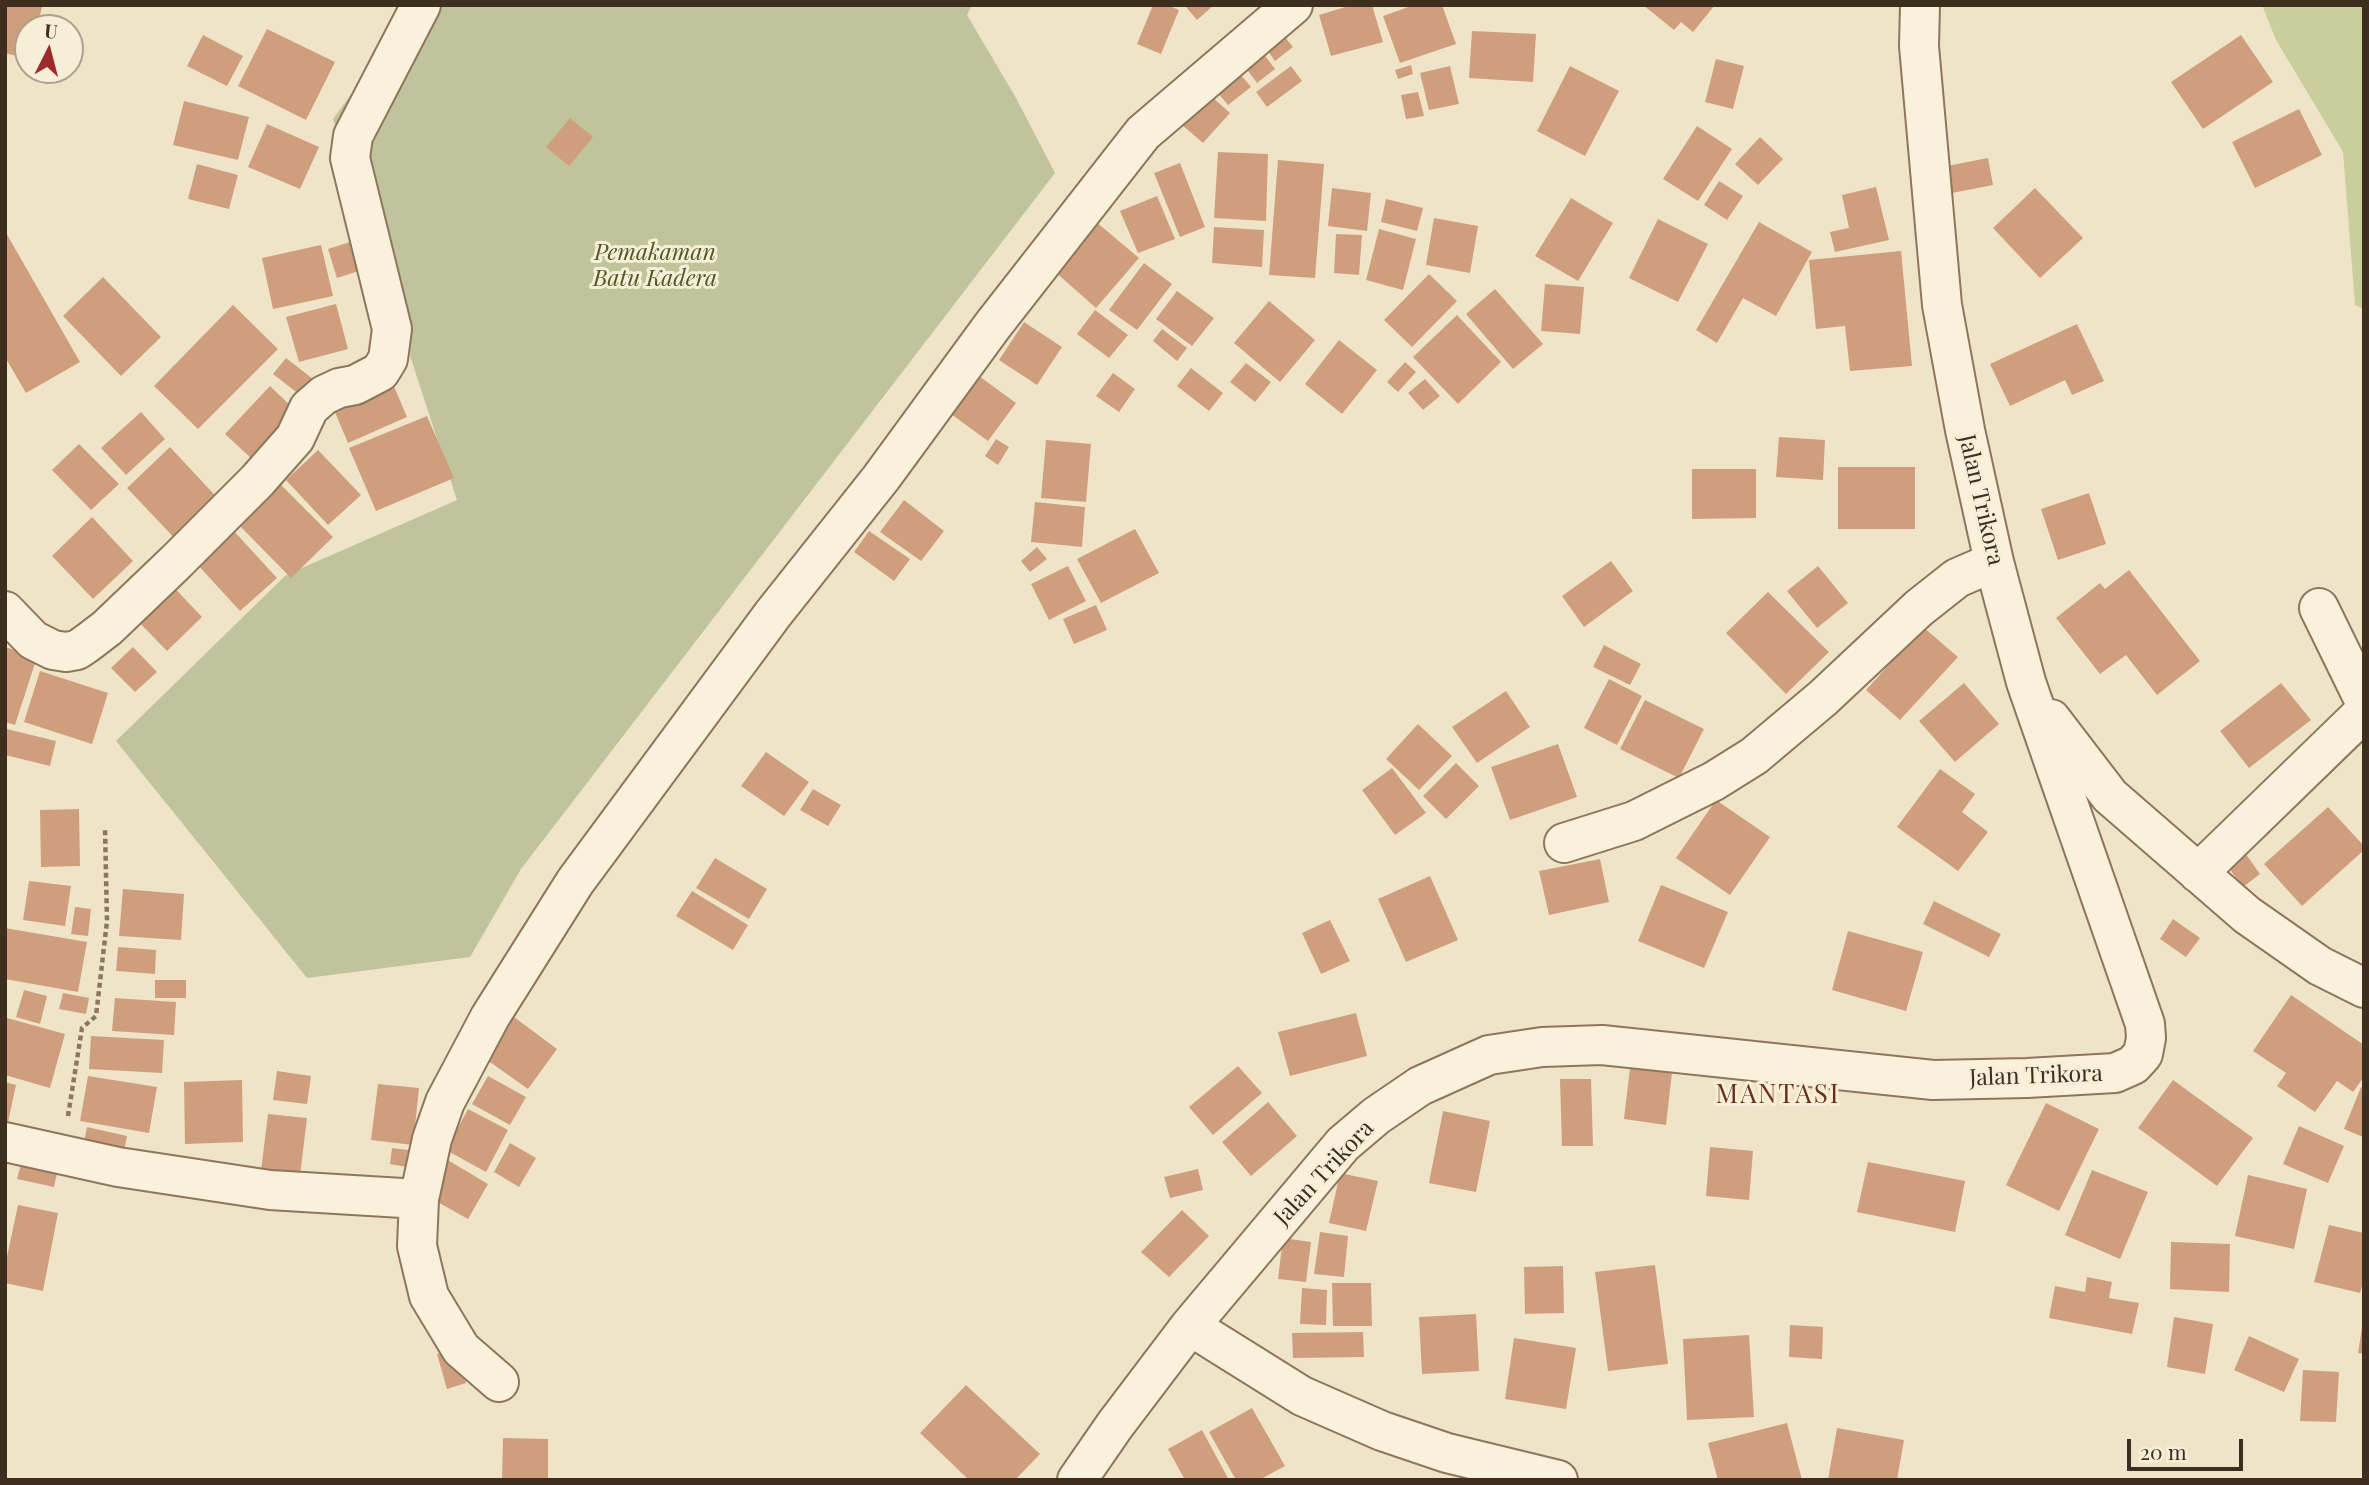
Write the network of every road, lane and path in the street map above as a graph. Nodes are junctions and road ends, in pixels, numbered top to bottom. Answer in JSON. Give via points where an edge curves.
{"nodes":[{"id":1,"x":421,"y":5,"type":"edge"},
{"id":2,"x":1293,"y":5,"type":"edge"},
{"id":3,"x":1920,"y":5,"type":"edge"},
{"id":4,"x":1994,"y":562,"type":"junction"},
{"id":5,"x":2319,"y":608,"type":"dead end"},
{"id":6,"x":5,"y":611,"type":"edge"},
{"id":7,"x":2026,"y":682,"type":"junction"},
{"id":8,"x":2364,"y":700,"type":"edge"},
{"id":9,"x":2364,"y":712,"type":"edge"},
{"id":10,"x":105,"y":828,"type":"dead end"},
{"id":11,"x":1564,"y":843,"type":"dead end"},
{"id":12,"x":2198,"y":873,"type":"junction"},
{"id":13,"x":2364,"y":988,"type":"edge"},
{"id":14,"x":5,"y":1142,"type":"edge"},
{"id":15,"x":61,"y":1156,"type":"junction"},
{"id":16,"x":418,"y":1199,"type":"junction"},
{"id":17,"x":1191,"y":1326,"type":"junction"},
{"id":18,"x":499,"y":1382,"type":"dead end"},
{"id":19,"x":1077,"y":1480,"type":"edge"},
{"id":20,"x":1558,"y":1480,"type":"edge"}],
"edges":[{"from":1,"to":6,"type":"street","via":[[353,136],[351,158],[392,329],[388,359],[380,372],[324,395],[309,408],[295,438],[257,481],[107,628],[76,650],[53,650],[33,640]]},
{"from":2,"to":16,"type":"street","via":[[1143,133],[773,614],[575,882],[490,1017],[445,1102]]},
{"from":3,"to":4,"type":"street","name":"Jalan Trikora","via":[[1919,46],[1942,305]]},
{"from":4,"to":7,"type":"street","name":"Jalan Trikora"},
{"from":4,"to":11,"type":"street","via":[[1957,578],[1938,593],[1754,756],[1634,821]]},
{"from":5,"to":8,"type":"street"},
{"from":7,"to":12,"type":"street","via":[[2110,796]]},
{"from":7,"to":17,"type":"street","name":"Jalan Trikora","via":[[2144,1024],[2143,1054],[2133,1065],[2115,1073],[1933,1080],[1602,1045],[1489,1055],[1420,1086],[1343,1144]]},
{"from":9,"to":12,"type":"street"},
{"from":10,"to":15,"type":"path","via":[[107,921],[96,1016],[82,1028]]},
{"from":12,"to":13,"type":"street","via":[[2246,915],[2320,965]]},
{"from":14,"to":15,"type":"street"},
{"from":15,"to":16,"type":"street","via":[[270,1190]]},
{"from":16,"to":18,"type":"street","via":[[417,1246],[429,1296],[461,1349]]},
{"from":17,"to":19,"type":"street","name":"Jalan Trikora"},
{"from":17,"to":20,"type":"street","via":[[1302,1396],[1382,1431],[1447,1453]]}]}
